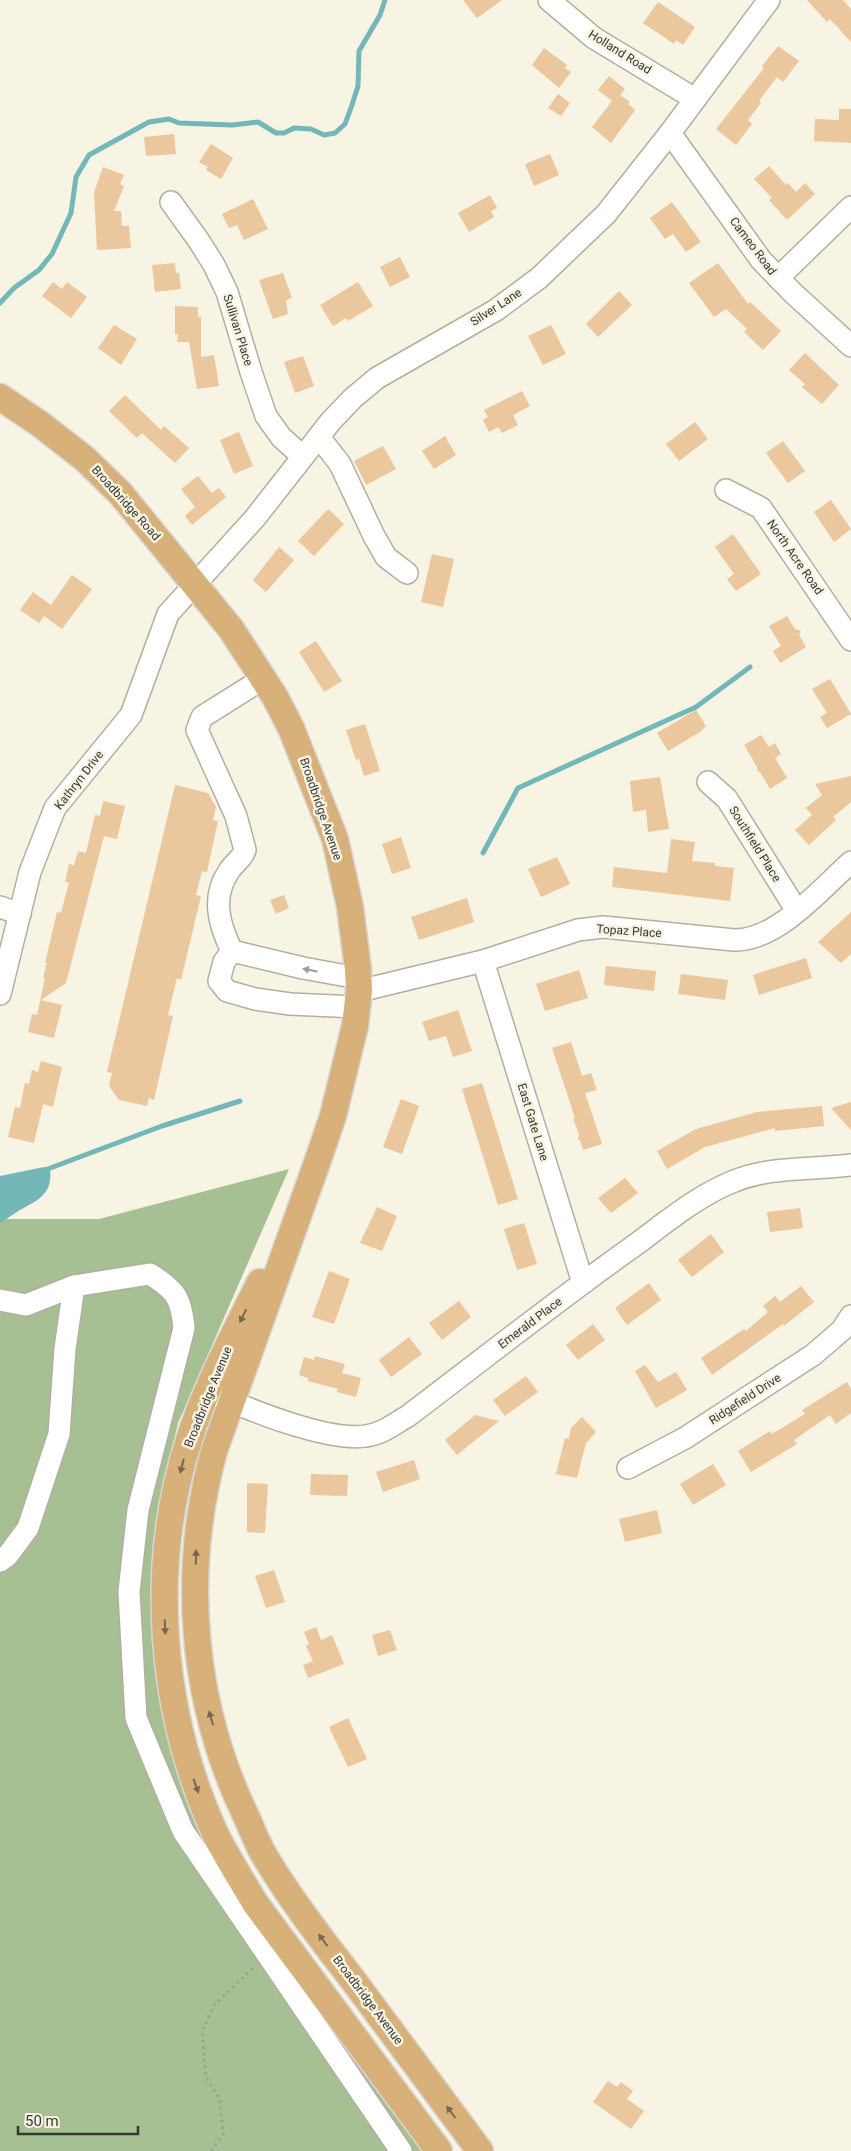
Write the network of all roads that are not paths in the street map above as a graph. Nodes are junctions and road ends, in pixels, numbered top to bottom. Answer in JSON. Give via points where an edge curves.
{"nodes":[{"id":1,"x":549,"y":0,"type":"edge"},
{"id":2,"x":769,"y":0,"type":"edge"},
{"id":3,"x":695,"y":99,"type":"junction"},
{"id":4,"x":670,"y":133,"type":"junction"},
{"id":5,"x":171,"y":202,"type":"dead end"},
{"id":6,"x":851,"y":207,"type":"edge"},
{"id":7,"x":778,"y":278,"type":"junction"},
{"id":8,"x":851,"y":346,"type":"edge"},
{"id":9,"x":0,"y":398,"type":"edge"},
{"id":10,"x":319,"y":437,"type":"junction"},
{"id":11,"x":303,"y":457,"type":"junction"},
{"id":12,"x":726,"y":490,"type":"dead end"},
{"id":13,"x":407,"y":573,"type":"dead end"},
{"id":14,"x":195,"y":584,"type":"junction"},
{"id":15,"x":851,"y":640,"type":"edge"},
{"id":16,"x":264,"y":678,"type":"junction"},
{"id":17,"x":708,"y":782,"type":"dead end"},
{"id":18,"x":851,"y":862,"type":"edge"},
{"id":19,"x":10,"y":911,"type":"edge"},
{"id":20,"x":797,"y":911,"type":"junction"},
{"id":21,"x":232,"y":951,"type":"junction"},
{"id":22,"x":483,"y":961,"type":"junction"},
{"id":23,"x":358,"y":992,"type":"junction"},
{"id":24,"x":0,"y":994,"type":"edge"},
{"id":25,"x":851,"y":1171,"type":"edge"},
{"id":26,"x":312,"y":1178,"type":"junction"},
{"id":27,"x":583,"y":1282,"type":"junction"},
{"id":28,"x":74,"y":1286,"type":"junction"},
{"id":29,"x":0,"y":1300,"type":"edge"},
{"id":30,"x":851,"y":1316,"type":"edge"},
{"id":31,"x":208,"y":1392,"type":"junction"},
{"id":32,"x":232,"y":1402,"type":"junction"},
{"id":33,"x":628,"y":1468,"type":"dead end"},
{"id":34,"x":0,"y":1561,"type":"edge"},
{"id":35,"x":260,"y":1846,"type":"junction"},
{"id":36,"x":230,"y":1862,"type":"junction"},
{"id":37,"x":401,"y":2151,"type":"edge"},
{"id":38,"x":440,"y":2151,"type":"edge"},
{"id":39,"x":480,"y":2151,"type":"edge"}],
"edges":[{"from":1,"to":3,"type":"street","name":"Holland Road","via":[[594,38]]},
{"from":2,"to":3,"type":"street","name":"Silver Lane"},
{"from":3,"to":4,"type":"street","name":"Silver Lane"},
{"from":4,"to":7,"type":"street","name":"Cameo Road"},
{"from":4,"to":10,"type":"street","name":"Silver Lane","via":[[606,214],[539,278],[496,310],[377,378],[353,398]]},
{"from":5,"to":11,"type":"street","name":"Sullivan Place","via":[[214,265],[227,292],[266,416],[281,437]]},
{"from":6,"to":7,"type":"street"},
{"from":7,"to":8,"type":"street","name":"Cameo Road"},
{"from":9,"to":14,"type":"main road","name":"Broadbridge Road","via":[[86,458],[120,493]]},
{"from":10,"to":11,"type":"street","name":"Silver Lane"},
{"from":10,"to":13,"type":"street","via":[[340,464],[386,557]]},
{"from":11,"to":14,"type":"street","name":"Silver Lane","via":[[255,518]]},
{"from":12,"to":15,"type":"street","name":"North Acre Road","via":[[761,508]]},
{"from":14,"to":16,"type":"main road","name":"Broadbridge Avenue"},
{"from":14,"to":19,"type":"street","name":"Kathryn Drive","via":[[168,614],[131,715],[55,808],[30,872]]},
{"from":16,"to":21,"type":"street","via":[[202,717],[197,730],[236,816],[245,850],[222,881],[217,912]]},
{"from":16,"to":23,"type":"main road","name":"Broadbridge Avenue","via":[[291,728],[335,839],[350,907]]},
{"from":17,"to":20,"type":"street","name":"Southfield Place","via":[[727,799]]},
{"from":18,"to":20,"type":"street","name":"Topaz Place"},
{"from":19,"to":24,"type":"street","name":"Kathryn Drive"},
{"from":20,"to":22,"type":"street","name":"Topaz Place","via":[[772,930],[743,940],[590,928]]},
{"from":23,"to":21,"type":"street","one_way":true,"via":[[303,968]]},
{"from":21,"to":23,"type":"street","via":[[224,962],[219,981],[227,991],[290,1004]]},
{"from":22,"to":23,"type":"street","name":"Topaz Place"},
{"from":22,"to":27,"type":"street","name":"East Gate Lane"},
{"from":23,"to":26,"type":"main road","name":"Broadbridge Avenue","via":[[355,1026],[335,1108]]},
{"from":25,"to":27,"type":"street","name":"Emerald Place","via":[[774,1171],[731,1182],[699,1199]]},
{"from":26,"to":31,"type":"main road","name":"Broadbridge Avenue","one_way":true},
{"from":26,"to":32,"type":"main road","name":"Broadbridge Avenue"},
{"from":27,"to":32,"type":"street","name":"Emerald Place","via":[[408,1416],[381,1432],[340,1437]]},
{"from":28,"to":29,"type":"street","via":[[26,1305]]},
{"from":28,"to":34,"type":"street","via":[[65,1349],[59,1434],[28,1528]]},
{"from":28,"to":37,"type":"street","via":[[150,1274],[169,1286],[182,1305],[184,1328],[138,1510],[129,1592],[136,1718],[183,1831]]},
{"from":30,"to":33,"type":"street","name":"Ridgefield Drive","via":[[842,1330],[813,1355],[685,1438]]},
{"from":31,"to":32,"type":"street","name":"Emerald Place"},
{"from":31,"to":36,"type":"main road","name":"Broadbridge Avenue","one_way":true,"via":[[189,1440],[174,1503],[164,1604],[174,1706],[187,1760],[214,1831]]},
{"from":35,"to":32,"type":"main road","name":"Broadbridge Avenue","one_way":true,"via":[[232,1786],[206,1704],[195,1611],[196,1539],[201,1506],[214,1451]]},
{"from":35,"to":36,"type":"main road"},
{"from":39,"to":35,"type":"main road","name":"Broadbridge Avenue","one_way":true,"via":[[331,1951]]},
{"from":36,"to":38,"type":"main road","name":"Broadbridge Avenue","via":[[255,1903]]}]}
